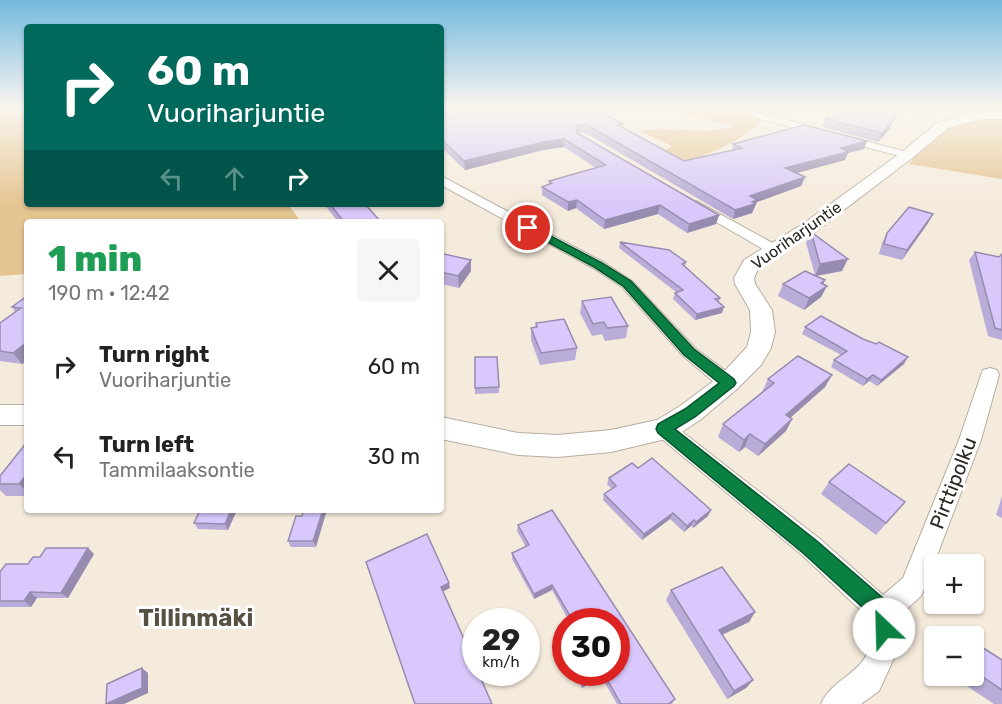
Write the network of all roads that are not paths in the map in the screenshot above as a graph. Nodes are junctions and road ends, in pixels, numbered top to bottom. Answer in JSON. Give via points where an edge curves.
{"nodes":[{"id":1,"x":853,"y":141,"type":"edge"},
{"id":2,"x":924,"y":141,"type":"edge"},
{"id":3,"x":907,"y":155,"type":"junction"},
{"id":4,"x":444,"y":182,"type":"edge"},
{"id":5,"x":683,"y":197,"type":"edge"},
{"id":6,"x":773,"y":249,"type":"junction"},
{"id":7,"x":990,"y":375,"type":"dead end"},
{"id":8,"x":728,"y":383,"type":"junction"},
{"id":9,"x":0,"y":415,"type":"edge"},
{"id":10,"x":24,"y":415,"type":"edge"},
{"id":11,"x":444,"y":429,"type":"edge"},
{"id":12,"x":663,"y":429,"type":"junction"},
{"id":13,"x":883,"y":613,"type":"junction"},
{"id":14,"x":836,"y":704,"type":"edge"}],
"edges":[{"from":1,"to":3,"type":"street"},
{"from":2,"to":3,"type":"street","name":"Vuoriharjuntie"},
{"from":3,"to":6,"type":"street","name":"Vuoriharjuntie","via":[[809,228]]},
{"from":4,"to":8,"type":"street","via":[[627,284],[689,352]]},
{"from":5,"to":6,"type":"street"},
{"from":6,"to":8,"type":"street","name":"Vuoriharjuntie","via":[[746,270],[745,284],[761,310],[763,332],[752,359]]},
{"from":7,"to":13,"type":"street","name":"Pirttipolku","via":[[970,440],[912,587]]},
{"from":8,"to":12,"type":"street","name":"Vuoriharjuntie"},
{"from":9,"to":10,"type":"street"},
{"from":11,"to":12,"type":"street","name":"Vuoriharjuntie","via":[[518,444],[558,446],[611,441]]},
{"from":12,"to":13,"type":"street","via":[[811,547]]},
{"from":13,"to":14,"type":"street","via":[[886,645],[873,672]]}]}
